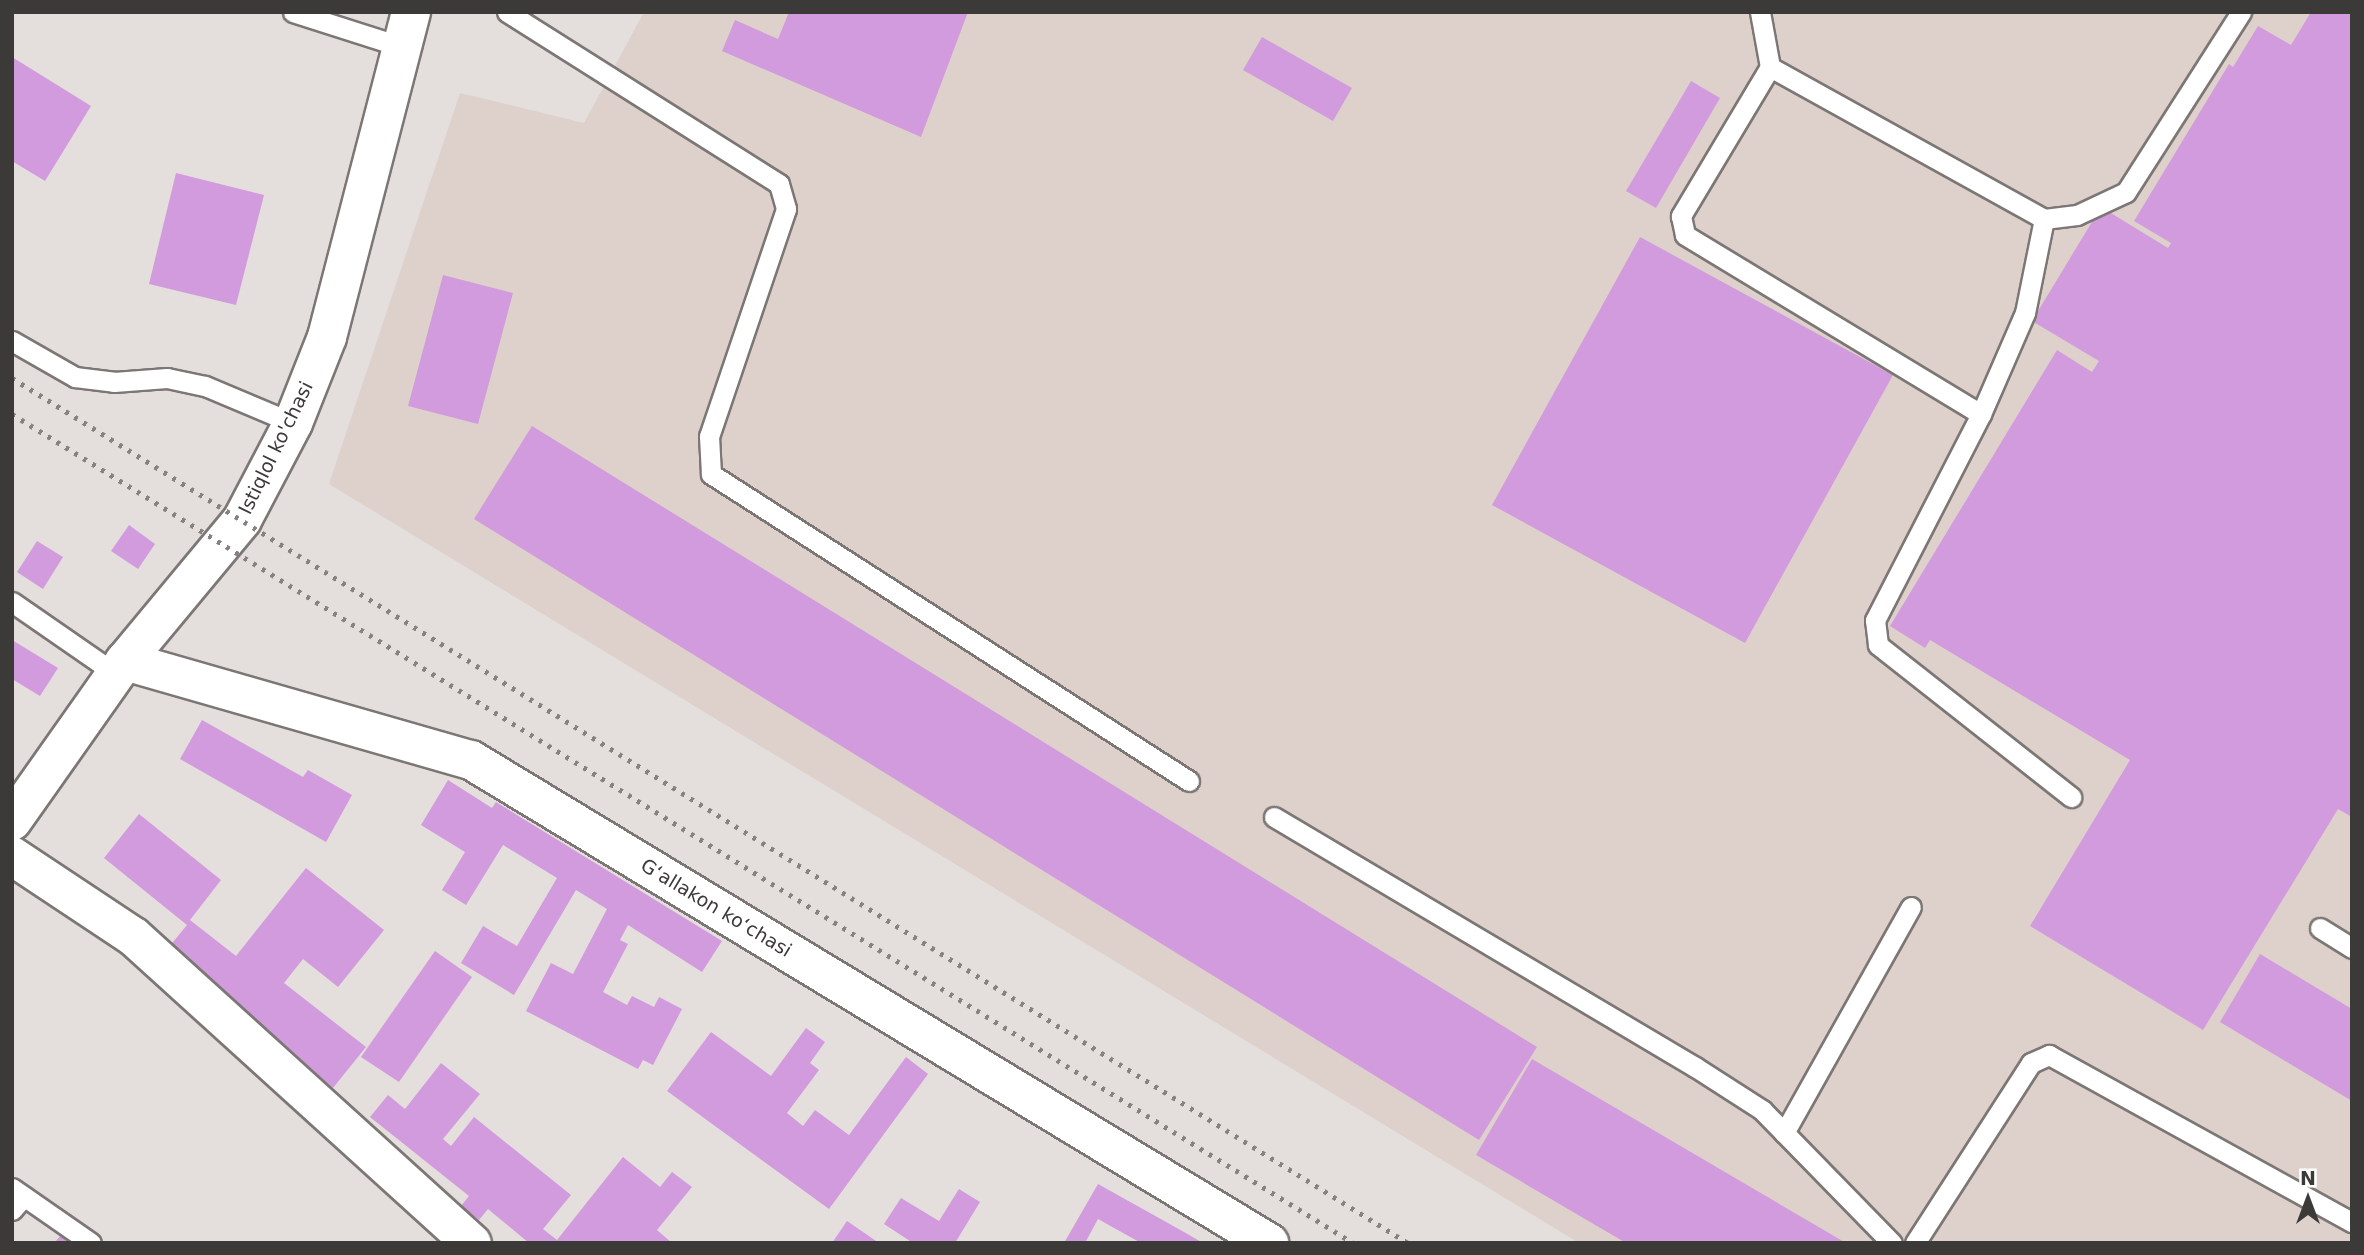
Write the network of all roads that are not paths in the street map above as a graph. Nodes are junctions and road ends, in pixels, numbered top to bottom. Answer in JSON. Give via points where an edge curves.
{"nodes":[{"id":1,"x":293,"y":12,"type":"edge"},
{"id":2,"x":507,"y":12,"type":"edge"},
{"id":3,"x":1760,"y":12,"type":"edge"},
{"id":4,"x":2241,"y":12,"type":"edge"},
{"id":5,"x":407,"y":30,"type":"edge"},
{"id":6,"x":1770,"y":67,"type":"junction"},
{"id":7,"x":2044,"y":219,"type":"junction"},
{"id":8,"x":12,"y":341,"type":"edge"},
{"id":9,"x":1981,"y":414,"type":"junction"},
{"id":10,"x":293,"y":423,"type":"junction"},
{"id":11,"x":12,"y":602,"type":"edge"},
{"id":12,"x":120,"y":668,"type":"junction"},
{"id":13,"x":1189,"y":781,"type":"dead end"},
{"id":14,"x":2071,"y":797,"type":"dead end"},
{"id":15,"x":1274,"y":817,"type":"dead end"},
{"id":16,"x":12,"y":821,"type":"edge"},
{"id":17,"x":12,"y":856,"type":"edge"},
{"id":18,"x":1911,"y":907,"type":"dead end"},
{"id":19,"x":2320,"y":928,"type":"dead end"},
{"id":20,"x":2352,"y":948,"type":"edge"},
{"id":21,"x":1784,"y":1133,"type":"junction"},
{"id":22,"x":16,"y":1198,"type":"edge"},
{"id":23,"x":2352,"y":1222,"type":"edge"},
{"id":24,"x":91,"y":1243,"type":"edge"},
{"id":25,"x":472,"y":1243,"type":"edge"},
{"id":26,"x":1269,"y":1243,"type":"edge"},
{"id":27,"x":1892,"y":1243,"type":"edge"},
{"id":28,"x":1915,"y":1243,"type":"edge"}],
"edges":[{"from":1,"to":5,"type":"lane"},
{"from":2,"to":13,"type":"lane","via":[[779,184],[786,209],[709,436],[711,474]]},
{"from":3,"to":6,"type":"lane"},
{"from":4,"to":7,"type":"lane","via":[[2126,192],[2077,215]]},
{"from":5,"to":10,"type":"street","name":"Istiqlol ko'chasi","via":[[327,337]]},
{"from":6,"to":7,"type":"lane"},
{"from":6,"to":9,"type":"lane","via":[[1681,216],[1685,235]]},
{"from":7,"to":9,"type":"lane","via":[[2025,313]]},
{"from":8,"to":10,"type":"lane","via":[[75,377],[114,382],[167,378],[205,386]]},
{"from":9,"to":14,"type":"lane","via":[[1875,620],[1878,645]]},
{"from":10,"to":12,"type":"street","name":"Istiqlol ko'chasi","via":[[242,520]]},
{"from":11,"to":12,"type":"lane"},
{"from":12,"to":16,"type":"street","name":"Istiqlol ko'chasi"},
{"from":12,"to":26,"type":"street","name":"Gʻallakon koʻchasi","via":[[471,760]]},
{"from":15,"to":21,"type":"lane","via":[[1695,1067],[1762,1110]]},
{"from":17,"to":25,"type":"street","via":[[134,937]]},
{"from":18,"to":21,"type":"lane"},
{"from":19,"to":20,"type":"lane"},
{"from":21,"to":27,"type":"lane"},
{"from":22,"to":24,"type":"lane"},
{"from":23,"to":28,"type":"lane","via":[[2049,1055],[2031,1063]]}]}
